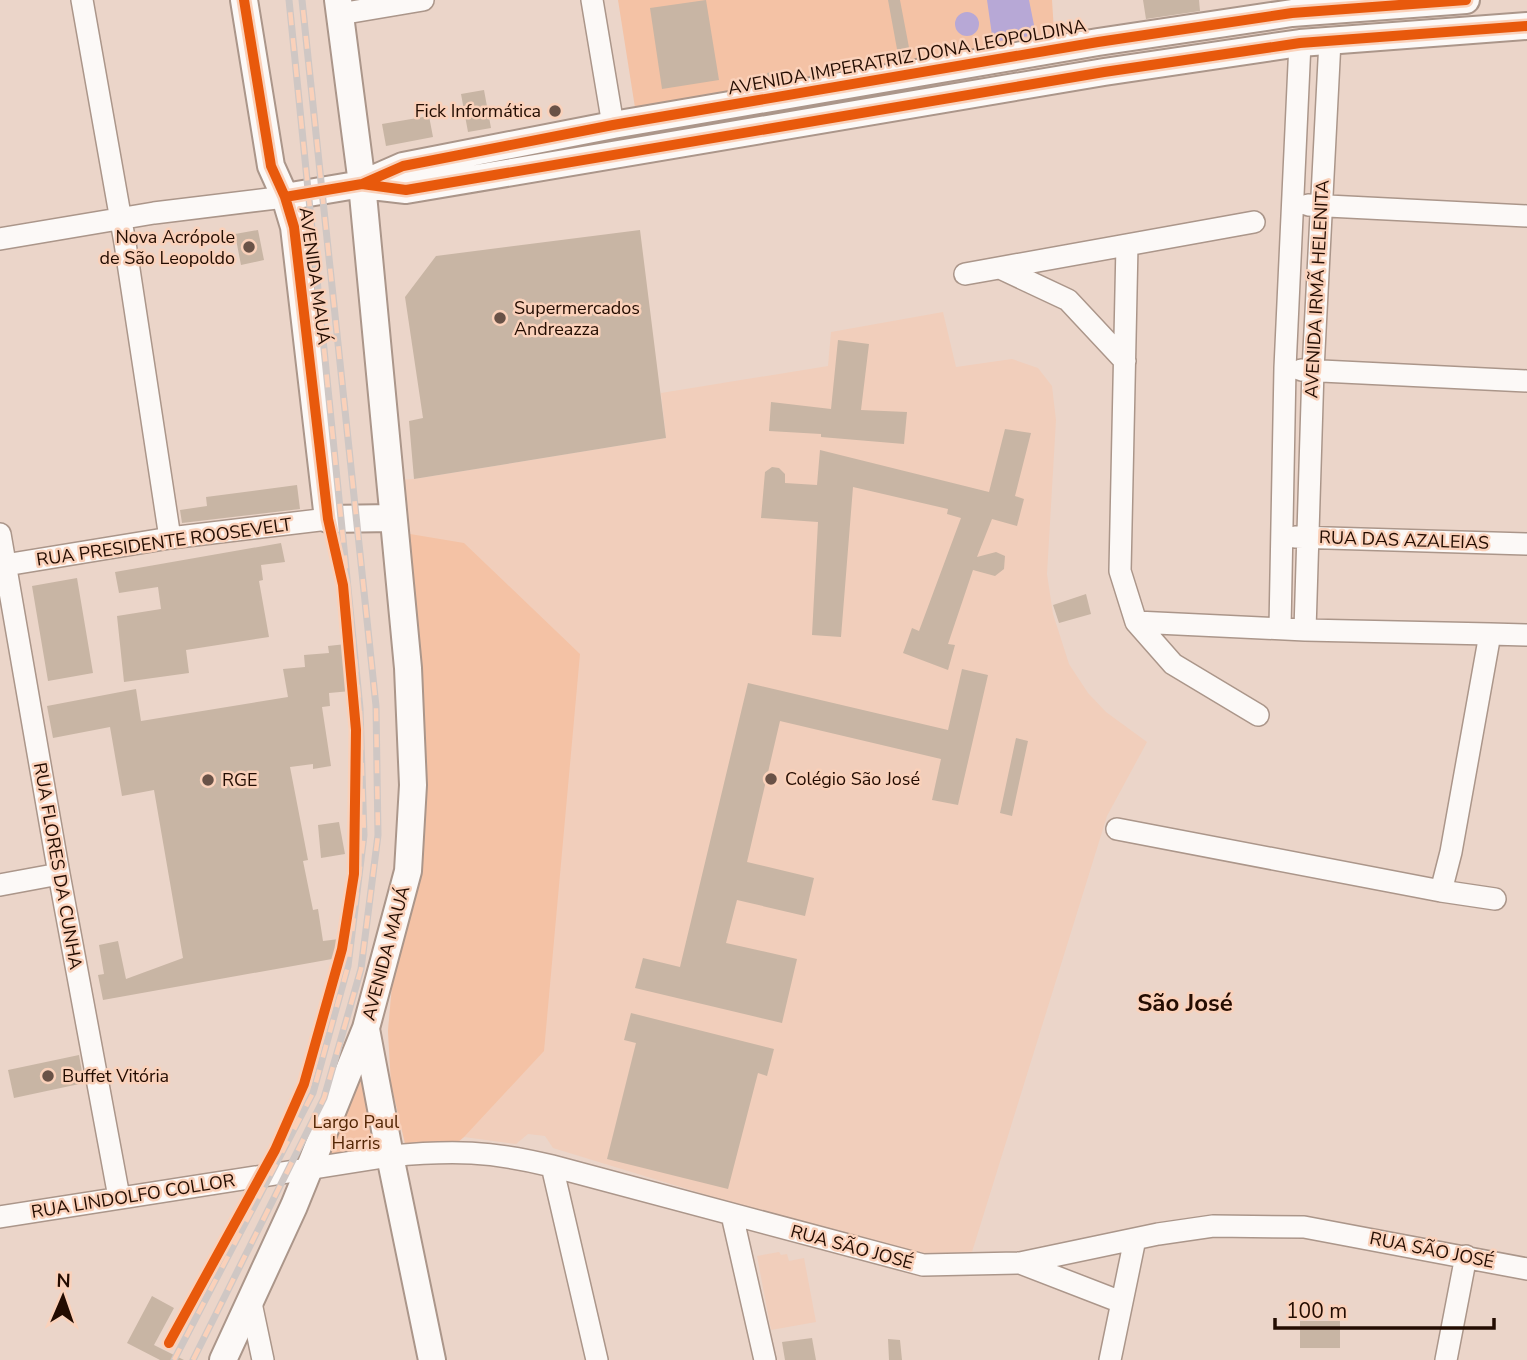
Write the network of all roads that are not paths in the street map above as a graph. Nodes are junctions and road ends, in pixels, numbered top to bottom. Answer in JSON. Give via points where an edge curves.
{"nodes":[{"id":1,"x":82,"y":0,"type":"edge"},
{"id":2,"x":244,"y":0,"type":"edge"},
{"id":3,"x":423,"y":0,"type":"edge"},
{"id":4,"x":592,"y":0,"type":"edge"},
{"id":5,"x":1466,"y":0,"type":"edge"},
{"id":6,"x":339,"y":7,"type":"edge"},
{"id":7,"x":1527,"y":26,"type":"edge"},
{"id":8,"x":1330,"y":41,"type":"junction"},
{"id":9,"x":1300,"y":43,"type":"junction"},
{"id":10,"x":906,"y":76,"type":"junction"},
{"id":11,"x":914,"y":104,"type":"junction"},
{"id":12,"x":613,"y":125,"type":"junction"},
{"id":13,"x":362,"y":184,"type":"junction"},
{"id":14,"x":285,"y":197,"type":"junction"},
{"id":15,"x":1292,"y":203,"type":"junction"},
{"id":16,"x":1321,"y":205,"type":"junction"},
{"id":17,"x":1527,"y":216,"type":"edge"},
{"id":18,"x":121,"y":218,"type":"junction"},
{"id":19,"x":1254,"y":222,"type":"dead end"},
{"id":20,"x":0,"y":239,"type":"edge"},
{"id":21,"x":1127,"y":245,"type":"junction"},
{"id":22,"x":1000,"y":268,"type":"junction"},
{"id":23,"x":965,"y":274,"type":"dead end"},
{"id":24,"x":1125,"y":361,"type":"junction"},
{"id":25,"x":1285,"y":368,"type":"junction"},
{"id":26,"x":1313,"y":370,"type":"junction"},
{"id":27,"x":1527,"y":381,"type":"edge"},
{"id":28,"x":392,"y":518,"type":"junction"},
{"id":29,"x":328,"y":519,"type":"junction"},
{"id":30,"x":0,"y":534,"type":"edge"},
{"id":31,"x":1282,"y":536,"type":"junction"},
{"id":32,"x":1308,"y":537,"type":"junction"},
{"id":33,"x":170,"y":538,"type":"junction"},
{"id":34,"x":1527,"y":544,"type":"edge"},
{"id":35,"x":3,"y":565,"type":"edge"},
{"id":36,"x":1281,"y":570,"type":"junction"},
{"id":37,"x":1307,"y":571,"type":"junction"},
{"id":38,"x":1136,"y":622,"type":"junction"},
{"id":39,"x":1280,"y":628,"type":"junction"},
{"id":40,"x":1305,"y":630,"type":"junction"},
{"id":41,"x":1490,"y":634,"type":"junction"},
{"id":42,"x":1527,"y":635,"type":"edge"},
{"id":43,"x":1258,"y":715,"type":"dead end"},
{"id":44,"x":1117,"y":829,"type":"dead end"},
{"id":45,"x":59,"y":874,"type":"junction"},
{"id":46,"x":0,"y":885,"type":"edge"},
{"id":47,"x":1441,"y":891,"type":"junction"},
{"id":48,"x":1495,"y":899,"type":"dead end"},
{"id":49,"x":366,"y":1028,"type":"junction"},
{"id":50,"x":390,"y":1156,"type":"junction"},
{"id":51,"x":552,"y":1166,"type":"junction"},
{"id":52,"x":307,"y":1170,"type":"junction"},
{"id":53,"x":119,"y":1197,"type":"junction"},
{"id":54,"x":732,"y":1215,"type":"junction"},
{"id":55,"x":0,"y":1217,"type":"edge"},
{"id":56,"x":1135,"y":1239,"type":"junction"},
{"id":57,"x":1466,"y":1256,"type":"junction"},
{"id":58,"x":1020,"y":1263,"type":"junction"},
{"id":59,"x":1527,"y":1269,"type":"edge"},
{"id":60,"x":1121,"y":1302,"type":"junction"},
{"id":61,"x":251,"y":1303,"type":"junction"},
{"id":62,"x":223,"y":1360,"type":"edge"},
{"id":63,"x":263,"y":1360,"type":"edge"},
{"id":64,"x":432,"y":1360,"type":"edge"},
{"id":65,"x":597,"y":1360,"type":"edge"},
{"id":66,"x":765,"y":1360,"type":"edge"},
{"id":67,"x":1110,"y":1360,"type":"edge"},
{"id":68,"x":1446,"y":1360,"type":"edge"}],
"edges":[{"from":1,"to":18,"type":"street"},
{"from":2,"to":14,"type":"main road","name":"AVENIDA MAUÁ","via":[[271,166]]},
{"from":3,"to":6,"type":"street"},
{"from":4,"to":12,"type":"street"},
{"from":5,"to":10,"type":"main road","name":"AVENIDA IMPERATRIZ DONA LEOPOLDINA","via":[[1242,19]]},
{"from":6,"to":13,"type":"main road","name":"AVENIDA MAUÁ"},
{"from":7,"to":8,"type":"main road","name":"AVENIDA IMPERATRIZ DONA LEOPOLDINA"},
{"from":8,"to":9,"type":"main road","name":"AVENIDA IMPERATRIZ DONA LEOPOLDINA"},
{"from":8,"to":16,"type":"street","name":"AVENIDA IRMÃ HELENITA"},
{"from":9,"to":11,"type":"main road","name":"AVENIDA IMPERATRIZ DONA LEOPOLDINA"},
{"from":9,"to":15,"type":"street","name":"AVENIDA IRMÃ HELENITA"},
{"from":10,"to":11,"type":"main road"},
{"from":10,"to":12,"type":"main road","name":"AVENIDA IMPERATRIZ DONA LEOPOLDINA"},
{"from":11,"to":13,"type":"main road","name":"AVENIDA IMPERATRIZ DONA LEOPOLDINA","via":[[406,190]]},
{"from":12,"to":13,"type":"main road","name":"AVENIDA IMPERATRIZ DONA LEOPOLDINA","via":[[403,166]]},
{"from":13,"to":14,"type":"main road","name":"AVENIDA IMPERATRIZ DONA LEOPOLDINA"},
{"from":13,"to":28,"type":"main road","name":"AVENIDA MAUÁ"},
{"from":14,"to":18,"type":"street"},
{"from":14,"to":29,"type":"main road","name":"AVENIDA MAUÁ","via":[[294,227]]},
{"from":15,"to":16,"type":"street"},
{"from":15,"to":25,"type":"street","name":"AVENIDA IRMÃ HELENITA"},
{"from":16,"to":17,"type":"street"},
{"from":16,"to":26,"type":"street","name":"AVENIDA IRMÃ HELENITA"},
{"from":18,"to":20,"type":"street"},
{"from":18,"to":33,"type":"street"},
{"from":19,"to":21,"type":"street"},
{"from":21,"to":22,"type":"street"},
{"from":21,"to":24,"type":"street"},
{"from":22,"to":23,"type":"street"},
{"from":22,"to":24,"type":"street","via":[[1068,300]]},
{"from":24,"to":38,"type":"street","via":[[1121,571]]},
{"from":25,"to":26,"type":"street"},
{"from":25,"to":31,"type":"street","name":"AVENIDA IRMÃ HELENITA"},
{"from":26,"to":27,"type":"street"},
{"from":26,"to":32,"type":"street","name":"AVENIDA IRMÃ HELENITA"},
{"from":28,"to":29,"type":"main road"},
{"from":28,"to":49,"type":"main road","name":"AVENIDA MAUÁ","via":[[408,668],[412,797],[408,871]]},
{"from":29,"to":33,"type":"street","name":"RUA PRESIDENTE ROOSEVELT"},
{"from":30,"to":35,"type":"street","name":"RUA FLORES DA CUNHA"},
{"from":31,"to":32,"type":"street","name":"RUA DAS AZALEIAS"},
{"from":31,"to":36,"type":"street","name":"AVENIDA IRMÃ HELENITA"},
{"from":32,"to":34,"type":"street","name":"RUA DAS AZALEIAS"},
{"from":32,"to":37,"type":"street","name":"AVENIDA IRMÃ HELENITA"},
{"from":33,"to":35,"type":"street","name":"RUA PRESIDENTE ROOSEVELT"},
{"from":35,"to":45,"type":"street","name":"RUA FLORES DA CUNHA"},
{"from":36,"to":37,"type":"street"},
{"from":36,"to":39,"type":"street","name":"AVENIDA IRMÃ HELENITA"},
{"from":37,"to":40,"type":"street","name":"AVENIDA IRMÃ HELENITA"},
{"from":38,"to":39,"type":"street"},
{"from":38,"to":43,"type":"street","via":[[1173,664]]},
{"from":39,"to":40,"type":"street"},
{"from":40,"to":41,"type":"street"},
{"from":41,"to":42,"type":"street"},
{"from":41,"to":47,"type":"street"},
{"from":44,"to":47,"type":"street"},
{"from":45,"to":46,"type":"street"},
{"from":45,"to":53,"type":"street","name":"RUA FLORES DA CUNHA"},
{"from":47,"to":48,"type":"street"},
{"from":49,"to":50,"type":"main road"},
{"from":49,"to":52,"type":"main road","name":"AVENIDA MAUÁ"},
{"from":50,"to":51,"type":"street","name":"RUA SÃO JOSÉ","via":[[473,1151]]},
{"from":50,"to":52,"type":"street","name":"RUA SÃO JOSÉ"},
{"from":50,"to":64,"type":"main road"},
{"from":51,"to":54,"type":"street","name":"RUA SÃO JOSÉ"},
{"from":51,"to":65,"type":"street"},
{"from":52,"to":53,"type":"street","name":"RUA LINDOLFO COLLOR"},
{"from":52,"to":61,"type":"main road","name":"AVENIDA MAUÁ"},
{"from":53,"to":55,"type":"street","name":"RUA LINDOLFO COLLOR"},
{"from":54,"to":58,"type":"street","name":"RUA SÃO JOSÉ","via":[[923,1265]]},
{"from":54,"to":66,"type":"street"},
{"from":56,"to":57,"type":"street","name":"RUA SÃO JOSÉ","via":[[1213,1226],[1304,1227]]},
{"from":56,"to":58,"type":"street","name":"RUA SÃO JOSÉ"},
{"from":56,"to":60,"type":"street"},
{"from":57,"to":59,"type":"street","name":"RUA SÃO JOSÉ"},
{"from":57,"to":68,"type":"street"},
{"from":58,"to":60,"type":"street"},
{"from":60,"to":67,"type":"street"},
{"from":61,"to":62,"type":"main road","name":"AVENIDA MAUÁ"},
{"from":61,"to":63,"type":"street"}]}
